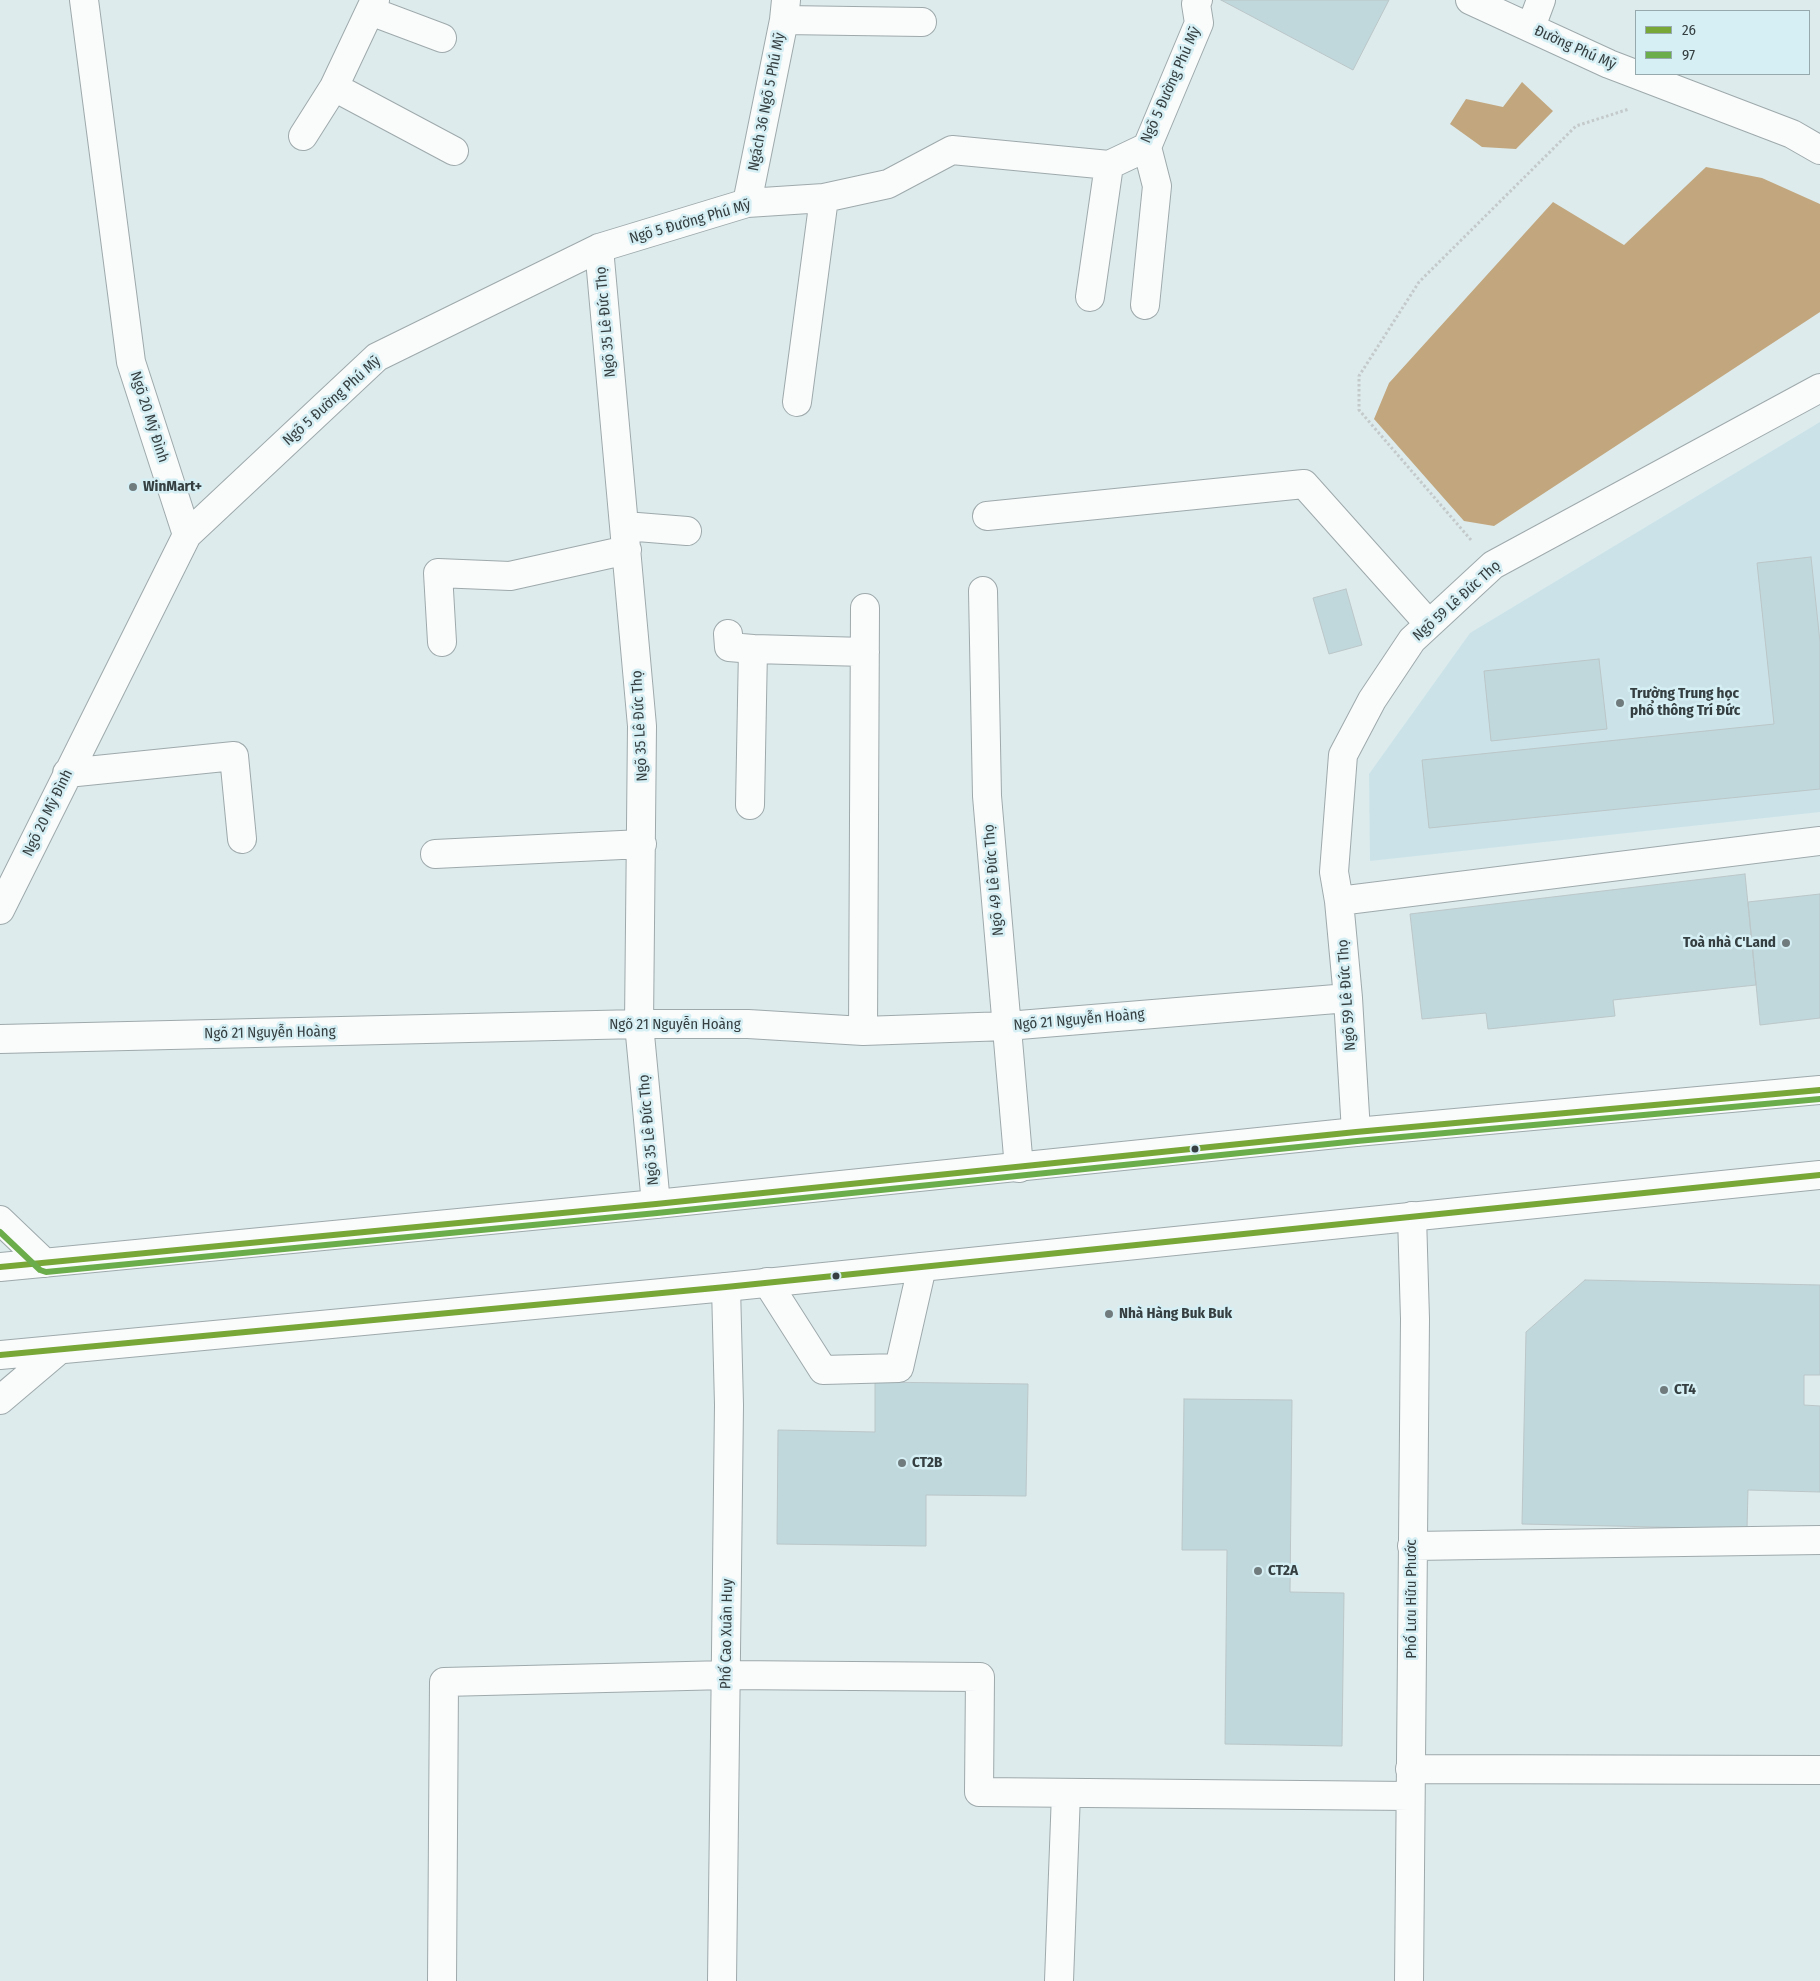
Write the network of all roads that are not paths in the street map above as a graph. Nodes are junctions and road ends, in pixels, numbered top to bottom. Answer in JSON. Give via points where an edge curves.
{"nodes":[{"id":1,"x":84,"y":0,"type":"edge"},
{"id":2,"x":1198,"y":0,"type":"edge"},
{"id":3,"x":1470,"y":0,"type":"edge"},
{"id":4,"x":1541,"y":0,"type":"edge"},
{"id":5,"x":372,"y":5,"type":"edge"},
{"id":6,"x":785,"y":10,"type":"edge"},
{"id":7,"x":922,"y":22,"type":"dead end"},
{"id":8,"x":1531,"y":27,"type":"junction"},
{"id":9,"x":442,"y":38,"type":"dead end"},
{"id":10,"x":1635,"y":74,"type":"edge"},
{"id":11,"x":1638,"y":75,"type":"edge"},
{"id":12,"x":334,"y":87,"type":"junction"},
{"id":13,"x":303,"y":136,"type":"dead end"},
{"id":14,"x":1147,"y":147,"type":"junction"},
{"id":15,"x":1820,"y":150,"type":"edge"},
{"id":16,"x":454,"y":151,"type":"dead end"},
{"id":17,"x":1108,"y":165,"type":"junction"},
{"id":18,"x":824,"y":198,"type":"junction"},
{"id":19,"x":747,"y":204,"type":"junction"},
{"id":20,"x":599,"y":248,"type":"junction"},
{"id":21,"x":1090,"y":297,"type":"dead end"},
{"id":22,"x":1146,"y":305,"type":"dead end"},
{"id":23,"x":1820,"y":388,"type":"edge"},
{"id":24,"x":797,"y":402,"type":"dead end"},
{"id":25,"x":987,"y":516,"type":"dead end"},
{"id":26,"x":687,"y":531,"type":"dead end"},
{"id":27,"x":187,"y":535,"type":"junction"},
{"id":28,"x":626,"y":538,"type":"junction"},
{"id":29,"x":983,"y":591,"type":"dead end"},
{"id":30,"x":865,"y":608,"type":"dead end"},
{"id":31,"x":1429,"y":624,"type":"junction"},
{"id":32,"x":728,"y":634,"type":"dead end"},
{"id":33,"x":442,"y":642,"type":"dead end"},
{"id":34,"x":753,"y":649,"type":"junction"},
{"id":35,"x":865,"y":652,"type":"junction"},
{"id":36,"x":67,"y":773,"type":"junction"},
{"id":37,"x":750,"y":805,"type":"dead end"},
{"id":38,"x":242,"y":839,"type":"dead end"},
{"id":39,"x":1820,"y":841,"type":"edge"},
{"id":40,"x":642,"y":844,"type":"junction"},
{"id":41,"x":436,"y":854,"type":"dead end"},
{"id":42,"x":1339,"y":901,"type":"junction"},
{"id":43,"x":0,"y":910,"type":"edge"},
{"id":44,"x":1348,"y":998,"type":"junction"},
{"id":45,"x":639,"y":1024,"type":"junction"},
{"id":46,"x":1007,"y":1026,"type":"junction"},
{"id":47,"x":863,"y":1031,"type":"junction"},
{"id":48,"x":0,"y":1039,"type":"edge"},
{"id":49,"x":1820,"y":1090,"type":"edge"},
{"id":50,"x":1356,"y":1132,"type":"junction"},
{"id":51,"x":1019,"y":1168,"type":"junction"},
{"id":52,"x":1820,"y":1175,"type":"edge"},
{"id":53,"x":656,"y":1204,"type":"junction"},
{"id":54,"x":1412,"y":1216,"type":"junction"},
{"id":55,"x":0,"y":1220,"type":"edge"},
{"id":56,"x":45,"y":1263,"type":"junction"},
{"id":57,"x":0,"y":1267,"type":"edge"},
{"id":58,"x":922,"y":1267,"type":"junction"},
{"id":59,"x":767,"y":1282,"type":"junction"},
{"id":60,"x":726,"y":1287,"type":"junction"},
{"id":61,"x":59,"y":1350,"type":"junction"},
{"id":62,"x":0,"y":1355,"type":"edge"},
{"id":63,"x":0,"y":1400,"type":"edge"},
{"id":64,"x":1820,"y":1540,"type":"edge"},
{"id":65,"x":1412,"y":1546,"type":"junction"},
{"id":66,"x":727,"y":1675,"type":"junction"},
{"id":67,"x":1410,"y":1769,"type":"junction"},
{"id":68,"x":1820,"y":1770,"type":"edge"},
{"id":69,"x":1066,"y":1793,"type":"junction"},
{"id":70,"x":1410,"y":1796,"type":"junction"},
{"id":71,"x":442,"y":1981,"type":"edge"},
{"id":72,"x":722,"y":1981,"type":"edge"},
{"id":73,"x":1059,"y":1981,"type":"edge"},
{"id":74,"x":1408,"y":1981,"type":"edge"}],
"edges":[{"from":1,"to":27,"type":"street","name":"Ngõ 20 Mỹ Đình","via":[[131,362]]},
{"from":2,"to":14,"type":"street","name":"Ngõ 5 Đường Phú Mỹ","via":[[1199,24]]},
{"from":3,"to":8,"type":"street","name":"Đường Phú Mỹ"},
{"from":4,"to":8,"type":"street"},
{"from":5,"to":9,"type":"street"},
{"from":5,"to":12,"type":"street"},
{"from":6,"to":7,"type":"street"},
{"from":6,"to":19,"type":"street","name":"Ngách 36 Ngõ 5 Phú Mỹ"},
{"from":8,"to":10,"type":"street","name":"Đường Phú Mỹ"},
{"from":11,"to":15,"type":"street","name":"Đường Phú Mỹ","via":[[1792,134]]},
{"from":12,"to":13,"type":"street"},
{"from":12,"to":16,"type":"street"},
{"from":14,"to":17,"type":"street","name":"Ngõ 5 Đường Phú Mỹ"},
{"from":14,"to":22,"type":"street","via":[[1157,186]]},
{"from":17,"to":18,"type":"street","name":"Ngõ 5 Đường Phú Mỹ","via":[[952,150],[888,184]]},
{"from":17,"to":21,"type":"street"},
{"from":18,"to":19,"type":"street","name":"Ngõ 5 Đường Phú Mỹ"},
{"from":18,"to":24,"type":"street"},
{"from":19,"to":20,"type":"street","name":"Ngõ 5 Đường Phú Mỹ"},
{"from":20,"to":27,"type":"street","name":"Ngõ 5 Đường Phú Mỹ","via":[[377,357]]},
{"from":20,"to":28,"type":"street","name":"Ngõ 35 Lê Đức Thọ"},
{"from":23,"to":31,"type":"street","name":"Ngõ 59 Lê Đức Thọ","via":[[1493,565]]},
{"from":25,"to":31,"type":"street","via":[[1304,484]]},
{"from":26,"to":28,"type":"street"},
{"from":27,"to":36,"type":"street","name":"Ngõ 20 Mỹ Đình"},
{"from":28,"to":33,"type":"street","via":[[510,576],[438,574]]},
{"from":28,"to":40,"type":"street","name":"Ngõ 35 Lê Đức Thọ","via":[[642,726]]},
{"from":29,"to":46,"type":"street","name":"Ngõ 49 Lê Đức Thọ","via":[[987,796]]},
{"from":30,"to":35,"type":"street"},
{"from":31,"to":42,"type":"street","name":"Ngõ 59 Lê Đức Thọ","via":[[1412,640],[1372,700],[1343,755],[1334,872]]},
{"from":32,"to":34,"type":"street","via":[[729,647]]},
{"from":34,"to":35,"type":"street"},
{"from":34,"to":37,"type":"street"},
{"from":35,"to":47,"type":"street"},
{"from":36,"to":38,"type":"street","via":[[234,756]]},
{"from":36,"to":43,"type":"street","name":"Ngõ 20 Mỹ Đình"},
{"from":39,"to":42,"type":"street"},
{"from":40,"to":41,"type":"street"},
{"from":40,"to":45,"type":"street","name":"Ngõ 35 Lê Đức Thọ"},
{"from":42,"to":44,"type":"street","name":"Ngõ 59 Lê Đức Thọ"},
{"from":44,"to":46,"type":"street","name":"Ngõ 21 Nguyễn Hoàng"},
{"from":44,"to":50,"type":"street","name":"Ngõ 59 Lê Đức Thọ"},
{"from":45,"to":47,"type":"street","name":"Ngõ 21 Nguyễn Hoàng","via":[[748,1024]]},
{"from":45,"to":48,"type":"street","name":"Ngõ 21 Nguyễn Hoàng"},
{"from":45,"to":53,"type":"street","name":"Ngõ 35 Lê Đức Thọ"},
{"from":46,"to":47,"type":"street","name":"Ngõ 21 Nguyễn Hoàng"},
{"from":46,"to":51,"type":"street","name":"Ngõ 49 Lê Đức Thọ"},
{"from":49,"to":50,"type":"street"},
{"from":50,"to":51,"type":"street"},
{"from":51,"to":53,"type":"street"},
{"from":52,"to":54,"type":"street"},
{"from":53,"to":56,"type":"street"},
{"from":54,"to":58,"type":"street"},
{"from":54,"to":65,"type":"street","name":"Phố Lưu Hữu Phước","via":[[1415,1319]]},
{"from":55,"to":56,"type":"street"},
{"from":56,"to":57,"type":"street"},
{"from":58,"to":59,"type":"street"},
{"from":58,"to":59,"type":"street","via":[[899,1368],[823,1370]]},
{"from":59,"to":60,"type":"street"},
{"from":60,"to":61,"type":"street"},
{"from":60,"to":66,"type":"street","name":"Phố Cao Xuân Huy","via":[[729,1406]]},
{"from":61,"to":62,"type":"street"},
{"from":61,"to":63,"type":"street"},
{"from":64,"to":65,"type":"street"},
{"from":65,"to":67,"type":"street","name":"Phố Lưu Hữu Phước"},
{"from":66,"to":69,"type":"street","via":[[980,1677],[979,1792]]},
{"from":66,"to":71,"type":"street","via":[[444,1682]]},
{"from":66,"to":72,"type":"street","name":"Phố Cao Xuân Huy"},
{"from":67,"to":68,"type":"street"},
{"from":67,"to":70,"type":"street","name":"Phố Lưu Hữu Phước"},
{"from":69,"to":70,"type":"street"},
{"from":69,"to":73,"type":"street"},
{"from":70,"to":74,"type":"street","name":"Phố Lưu Hữu Phước"}]}
